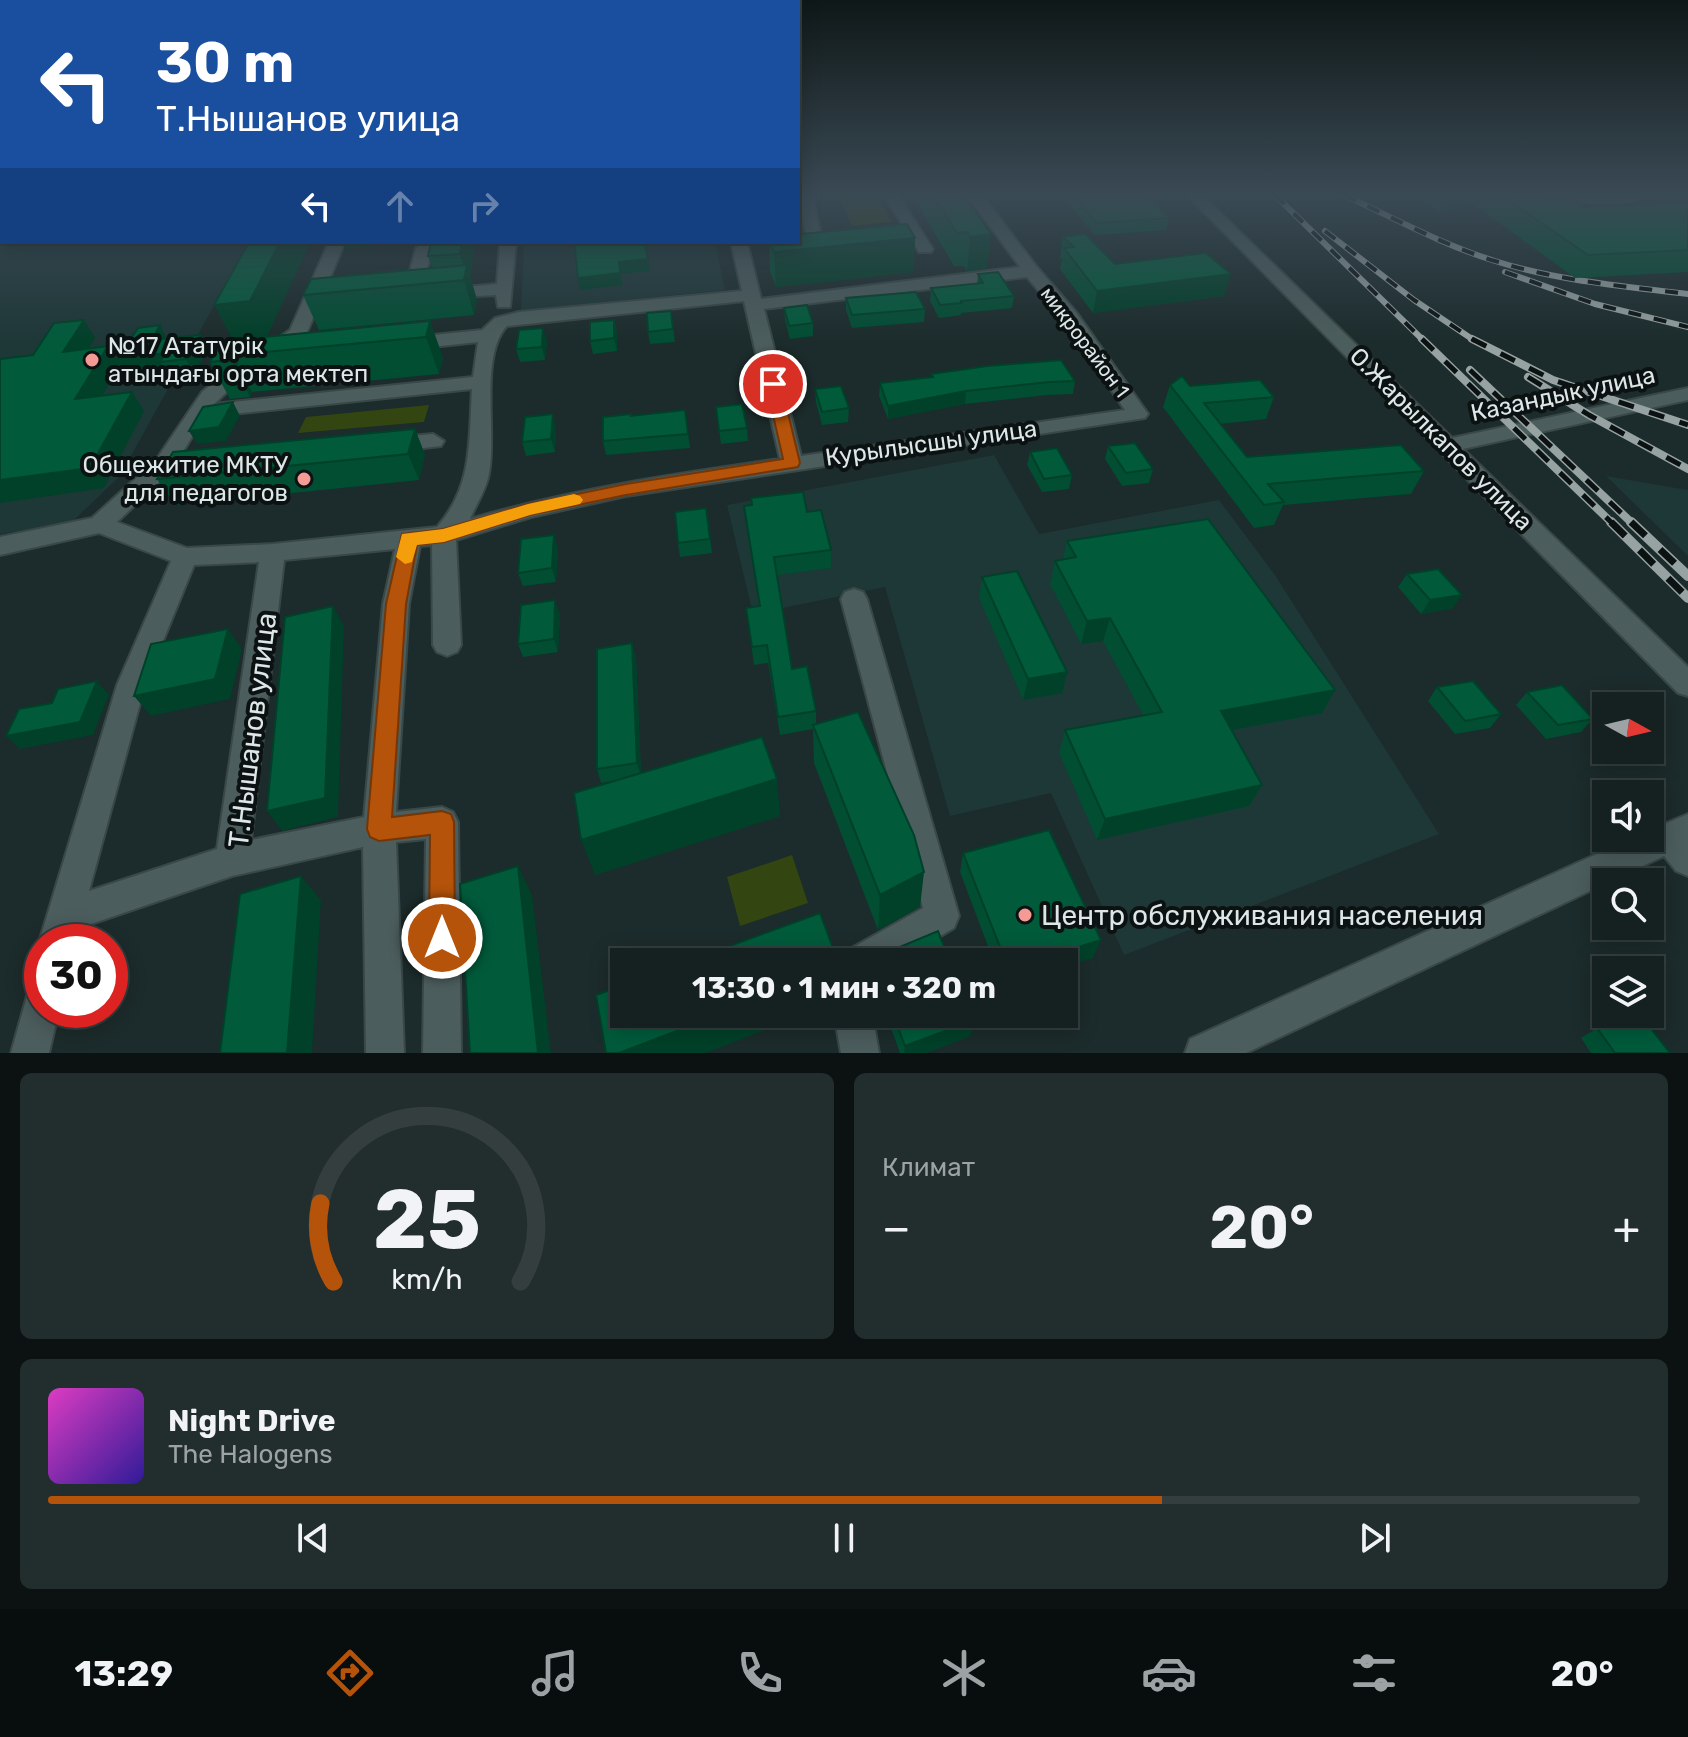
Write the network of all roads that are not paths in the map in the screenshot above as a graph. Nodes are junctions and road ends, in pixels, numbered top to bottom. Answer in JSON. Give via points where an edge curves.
{"nodes":[{"id":1,"x":336,"y":244,"type":"edge"},
{"id":2,"x":508,"y":244,"type":"edge"},
{"id":3,"x":740,"y":244,"type":"edge"},
{"id":4,"x":815,"y":244,"type":"edge"},
{"id":5,"x":922,"y":244,"type":"edge"},
{"id":6,"x":1011,"y":244,"type":"edge"},
{"id":7,"x":1244,"y":244,"type":"edge"},
{"id":8,"x":424,"y":248,"type":"dead end"},
{"id":9,"x":925,"y":249,"type":"dead end"},
{"id":10,"x":832,"y":257,"type":"edge"},
{"id":11,"x":1031,"y":271,"type":"junction"},
{"id":12,"x":505,"y":289,"type":"junction"},
{"id":13,"x":753,"y":300,"type":"junction"},
{"id":14,"x":495,"y":329,"type":"junction"},
{"id":15,"x":381,"y":346,"type":"edge"},
{"id":16,"x":305,"y":353,"type":"edge"},
{"id":17,"x":259,"y":358,"type":"junction"},
{"id":18,"x":482,"y":382,"type":"junction"},
{"id":19,"x":1688,"y":394,"type":"edge"},
{"id":20,"x":196,"y":411,"type":"junction"},
{"id":21,"x":1138,"y":414,"type":"joint"},
{"id":22,"x":433,"y":441,"type":"dead end"},
{"id":23,"x":1449,"y":445,"type":"junction"},
{"id":24,"x":370,"y":447,"type":"edge"},
{"id":25,"x":196,"y":461,"type":"edge"},
{"id":26,"x":792,"y":463,"type":"junction"},
{"id":27,"x":165,"y":464,"type":"junction"},
{"id":28,"x":100,"y":525,"type":"junction"},
{"id":29,"x":444,"y":535,"type":"junction"},
{"id":30,"x":409,"y":539,"type":"junction"},
{"id":31,"x":0,"y":546,"type":"edge"},
{"id":32,"x":273,"y":553,"type":"junction"},
{"id":33,"x":185,"y":557,"type":"junction"},
{"id":34,"x":854,"y":599,"type":"dead end"},
{"id":35,"x":447,"y":645,"type":"dead end"},
{"id":36,"x":1688,"y":685,"type":"edge"},
{"id":37,"x":379,"y":829,"type":"junction"},
{"id":38,"x":1682,"y":842,"type":"edge"},
{"id":39,"x":232,"y":860,"type":"junction"},
{"id":40,"x":61,"y":924,"type":"edge"},
{"id":41,"x":72,"y":924,"type":"edge"},
{"id":42,"x":887,"y":948,"type":"edge"},
{"id":43,"x":36,"y":1028,"type":"edge"},
{"id":44,"x":856,"y":1028,"type":"edge"},
{"id":45,"x":30,"y":1053,"type":"edge"},
{"id":46,"x":385,"y":1053,"type":"edge"},
{"id":47,"x":442,"y":1053,"type":"edge"},
{"id":48,"x":860,"y":1053,"type":"edge"},
{"id":49,"x":1204,"y":1053,"type":"edge"}],
"edges":[{"from":1,"to":17,"type":"street","via":[[316,306],[298,333]]},
{"from":2,"to":12,"type":"street"},
{"from":3,"to":13,"type":"street"},
{"from":4,"to":10,"type":"street","via":[[804,259]]},
{"from":5,"to":9,"type":"street"},
{"from":6,"to":11,"type":"street","name":"микрорайон 1"},
{"from":7,"to":23,"type":"street","name":"О.Жарылкапов улица"},
{"from":8,"to":12,"type":"street","via":[[404,298]]},
{"from":11,"to":13,"type":"street"},
{"from":11,"to":21,"type":"street","name":"микрорайон 1","via":[[1070,316]]},
{"from":12,"to":14,"type":"street"},
{"from":13,"to":14,"type":"street","via":[[519,317]]},
{"from":13,"to":26,"type":"street"},
{"from":14,"to":15,"type":"street"},
{"from":14,"to":18,"type":"street"},
{"from":16,"to":17,"type":"street"},
{"from":17,"to":20,"type":"street","via":[[236,370]]},
{"from":18,"to":20,"type":"street"},
{"from":18,"to":29,"type":"street","via":[[478,474],[459,517]]},
{"from":19,"to":23,"type":"street","name":"Казандык улица"},
{"from":20,"to":27,"type":"street"},
{"from":21,"to":26,"type":"street","name":"Курылысшы улица"},
{"from":22,"to":24,"type":"street"},
{"from":23,"to":36,"type":"street","name":"О.Жарылкапов улица"},
{"from":25,"to":27,"type":"street"},
{"from":26,"to":29,"type":"street","name":"Курылысшы улица","via":[[612,492]]},
{"from":27,"to":28,"type":"street"},
{"from":28,"to":31,"type":"street"},
{"from":28,"to":33,"type":"street","name":"Курылысшы улица"},
{"from":29,"to":30,"type":"street","name":"Курылысшы улица"},
{"from":29,"to":35,"type":"street"},
{"from":30,"to":32,"type":"street","name":"Курылысшы улица"},
{"from":30,"to":37,"type":"street","via":[[396,604]]},
{"from":32,"to":33,"type":"street","name":"Курылысшы улица"},
{"from":32,"to":39,"type":"street","name":"Т.Нышанов улица"},
{"from":33,"to":40,"type":"street","via":[[131,685]]},
{"from":34,"to":42,"type":"street","via":[[942,916]]},
{"from":37,"to":39,"type":"street","name":"Т.Нышанов улица"},
{"from":37,"to":46,"type":"street"},
{"from":37,"to":47,"type":"street","name":"Т.Нышанов улица","via":[[442,822]]},
{"from":38,"to":49,"type":"street","via":[[1510,909]]},
{"from":39,"to":41,"type":"street"},
{"from":43,"to":45,"type":"street"},
{"from":44,"to":48,"type":"street"}]}
